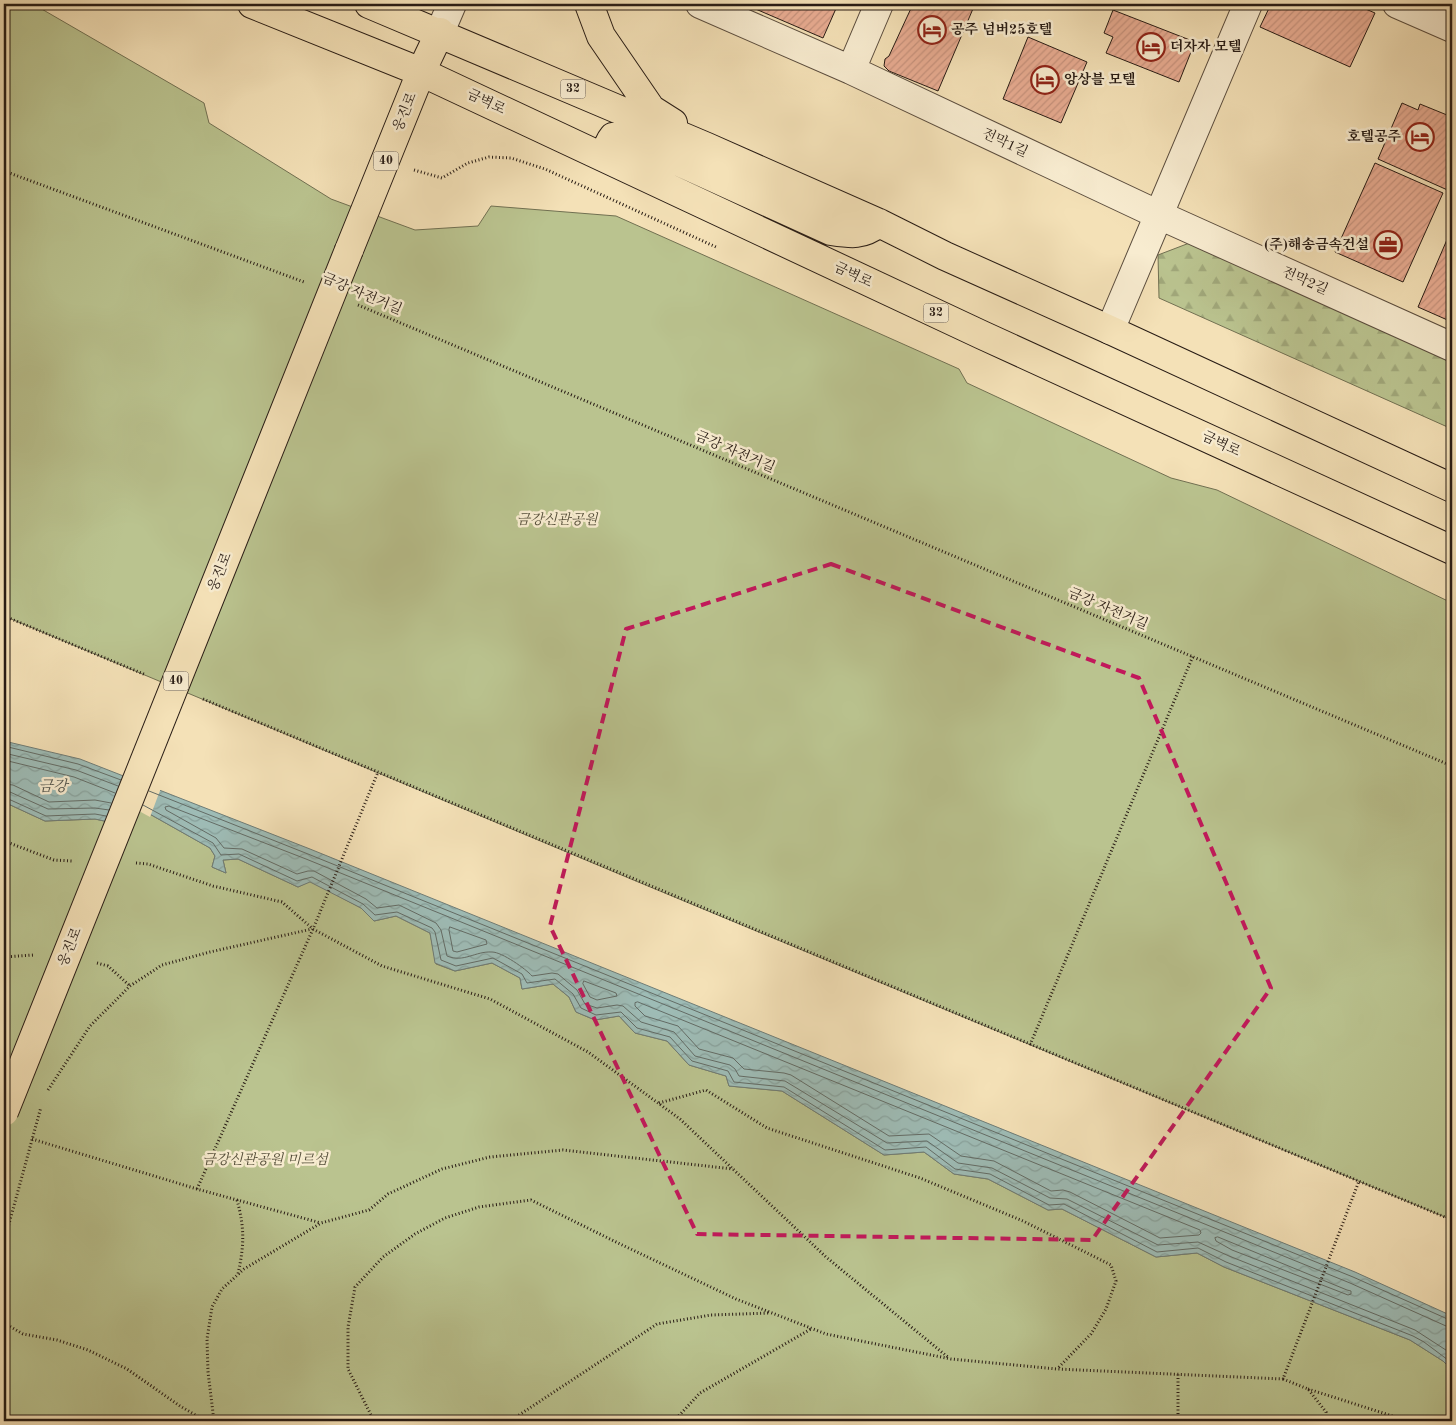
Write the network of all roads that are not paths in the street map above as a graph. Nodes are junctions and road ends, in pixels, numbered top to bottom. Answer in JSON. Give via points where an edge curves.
{"nodes":[{"id":1,"x":252,"y":4,"type":"edge"},
{"id":2,"x":369,"y":4,"type":"edge"},
{"id":3,"x":452,"y":4,"type":"edge"},
{"id":4,"x":589,"y":4,"type":"edge"},
{"id":5,"x":700,"y":4,"type":"edge"},
{"id":6,"x":879,"y":4,"type":"edge"},
{"id":7,"x":1248,"y":4,"type":"edge"},
{"id":8,"x":1397,"y":4,"type":"edge"},
{"id":9,"x":1452,"y":28,"type":"edge"},
{"id":10,"x":440,"y":32,"type":"junction"},
{"id":11,"x":851,"y":70,"type":"junction"},
{"id":12,"x":422,"y":72,"type":"junction"},
{"id":13,"x":707,"y":147,"type":"junction"},
{"id":14,"x":618,"y":164,"type":"junction"},
{"id":15,"x":1158,"y":215,"type":"junction"},
{"id":16,"x":879,"y":223,"type":"junction"},
{"id":17,"x":1110,"y":330,"type":"junction"},
{"id":18,"x":1452,"y":347,"type":"edge"},
{"id":19,"x":1452,"y":488,"type":"edge"},
{"id":20,"x":1452,"y":550,"type":"edge"},
{"id":21,"x":4,"y":1112,"type":"edge"}],
"edges":[{"from":1,"to":12,"type":"main road","name":"금벽로","number":"32"},
{"from":2,"to":10,"type":"main road","number":"32"},
{"from":3,"to":10,"type":"street"},
{"from":4,"to":13,"type":"main road","via":[[601,36],[652,109]]},
{"from":5,"to":11,"type":"street","name":"전막1길"},
{"from":6,"to":11,"type":"street"},
{"from":7,"to":15,"type":"street"},
{"from":8,"to":9,"type":"street"},
{"from":10,"to":12,"type":"main road","name":"웅진로","number":"40"},
{"from":10,"to":13,"type":"main road","number":"32"},
{"from":11,"to":15,"type":"street","name":"전막1길"},
{"from":12,"to":14,"type":"main road","name":"금벽로","number":"32"},
{"from":12,"to":21,"type":"main road","name":"웅진로","number":"40","bridge":true},
{"from":13,"to":16,"type":"main road","number":"32"},
{"from":14,"to":16,"type":"main road","via":[[610,155],[608,142],[613,137],[622,136],[831,231],[852,234],[869,230]]},
{"from":14,"to":20,"type":"main road","name":"금벽로","number":"32"},
{"from":15,"to":17,"type":"street"},
{"from":15,"to":18,"type":"street","name":"전막2길"},
{"from":16,"to":17,"type":"main road","number":"32"},
{"from":17,"to":19,"type":"main road","number":"32"}]}
